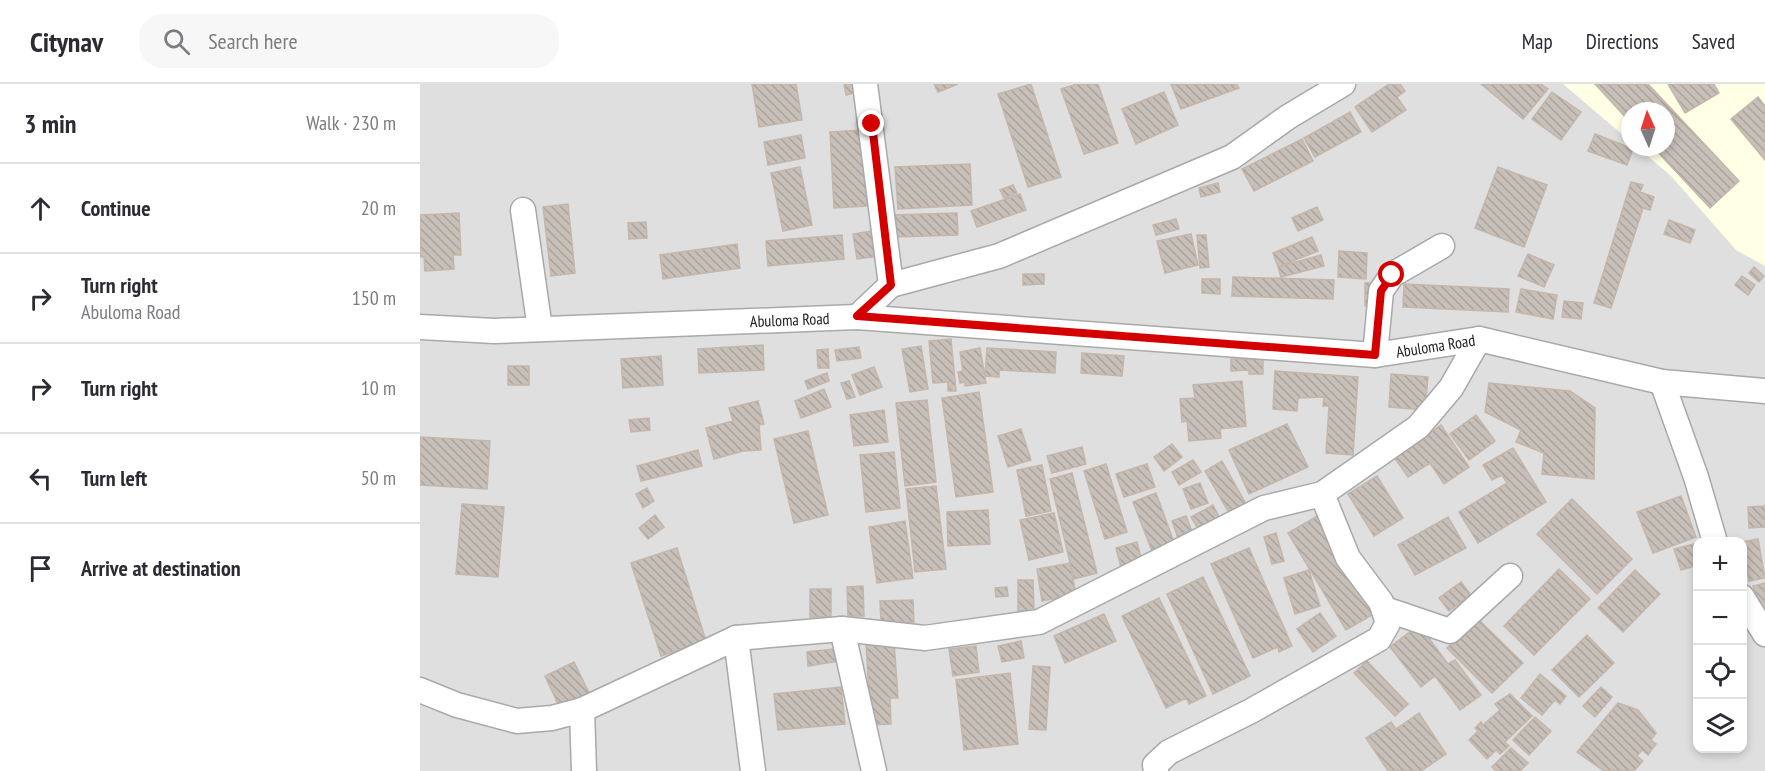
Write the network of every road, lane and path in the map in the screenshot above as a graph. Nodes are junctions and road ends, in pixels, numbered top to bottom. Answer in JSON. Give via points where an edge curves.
{"nodes":[{"id":1,"x":865,"y":84,"type":"edge"},
{"id":2,"x":1343,"y":84,"type":"edge"},
{"id":3,"x":523,"y":210,"type":"dead end"},
{"id":4,"x":1442,"y":246,"type":"dead end"},
{"id":5,"x":891,"y":285,"type":"junction"},
{"id":6,"x":857,"y":316,"type":"junction"},
{"id":7,"x":420,"y":327,"type":"edge"},
{"id":8,"x":540,"y":329,"type":"junction"},
{"id":9,"x":1479,"y":339,"type":"junction"},
{"id":10,"x":1375,"y":355,"type":"junction"},
{"id":11,"x":1662,"y":382,"type":"junction"},
{"id":12,"x":1765,"y":391,"type":"edge"},
{"id":13,"x":1322,"y":494,"type":"junction"},
{"id":14,"x":1714,"y":537,"type":"edge"},
{"id":15,"x":1510,"y":576,"type":"dead end"},
{"id":16,"x":1747,"y":604,"type":"edge"},
{"id":17,"x":1385,"y":609,"type":"junction"},
{"id":18,"x":842,"y":630,"type":"junction"},
{"id":19,"x":1765,"y":634,"type":"edge"},
{"id":20,"x":736,"y":638,"type":"junction"},
{"id":21,"x":420,"y":690,"type":"edge"},
{"id":22,"x":582,"y":710,"type":"junction"},
{"id":23,"x":584,"y":771,"type":"edge"},
{"id":24,"x":753,"y":771,"type":"edge"},
{"id":25,"x":874,"y":771,"type":"edge"},
{"id":26,"x":1156,"y":771,"type":"edge"}],
"edges":[{"from":1,"to":5,"type":"street"},
{"from":2,"to":5,"type":"street","via":[[1232,157],[999,256]]},
{"from":3,"to":8,"type":"street"},
{"from":4,"to":10,"type":"street","via":[[1392,275],[1381,291]]},
{"from":5,"to":6,"type":"street"},
{"from":6,"to":8,"type":"street","name":"Abuloma Road"},
{"from":6,"to":10,"type":"street","name":"Abuloma Road"},
{"from":7,"to":8,"type":"street","name":"Abuloma Road"},
{"from":9,"to":10,"type":"street","name":"Abuloma Road"},
{"from":9,"to":11,"type":"street","name":"Abuloma Road"},
{"from":9,"to":13,"type":"street","via":[[1451,388],[1418,427]]},
{"from":11,"to":12,"type":"street","name":"Abuloma Road"},
{"from":11,"to":14,"type":"street"},
{"from":13,"to":17,"type":"street","via":[[1348,558]]},
{"from":13,"to":18,"type":"street","via":[[1264,508],[1039,622],[925,638]]},
{"from":15,"to":17,"type":"street","via":[[1450,631]]},
{"from":16,"to":19,"type":"street"},
{"from":17,"to":26,"type":"street","via":[[1388,623],[1378,639],[1169,753],[1155,765]]},
{"from":18,"to":20,"type":"street"},
{"from":18,"to":25,"type":"street"},
{"from":20,"to":22,"type":"street"},
{"from":20,"to":24,"type":"street"},
{"from":21,"to":22,"type":"street","via":[[457,705],[518,721]]},
{"from":22,"to":23,"type":"street"}]}
